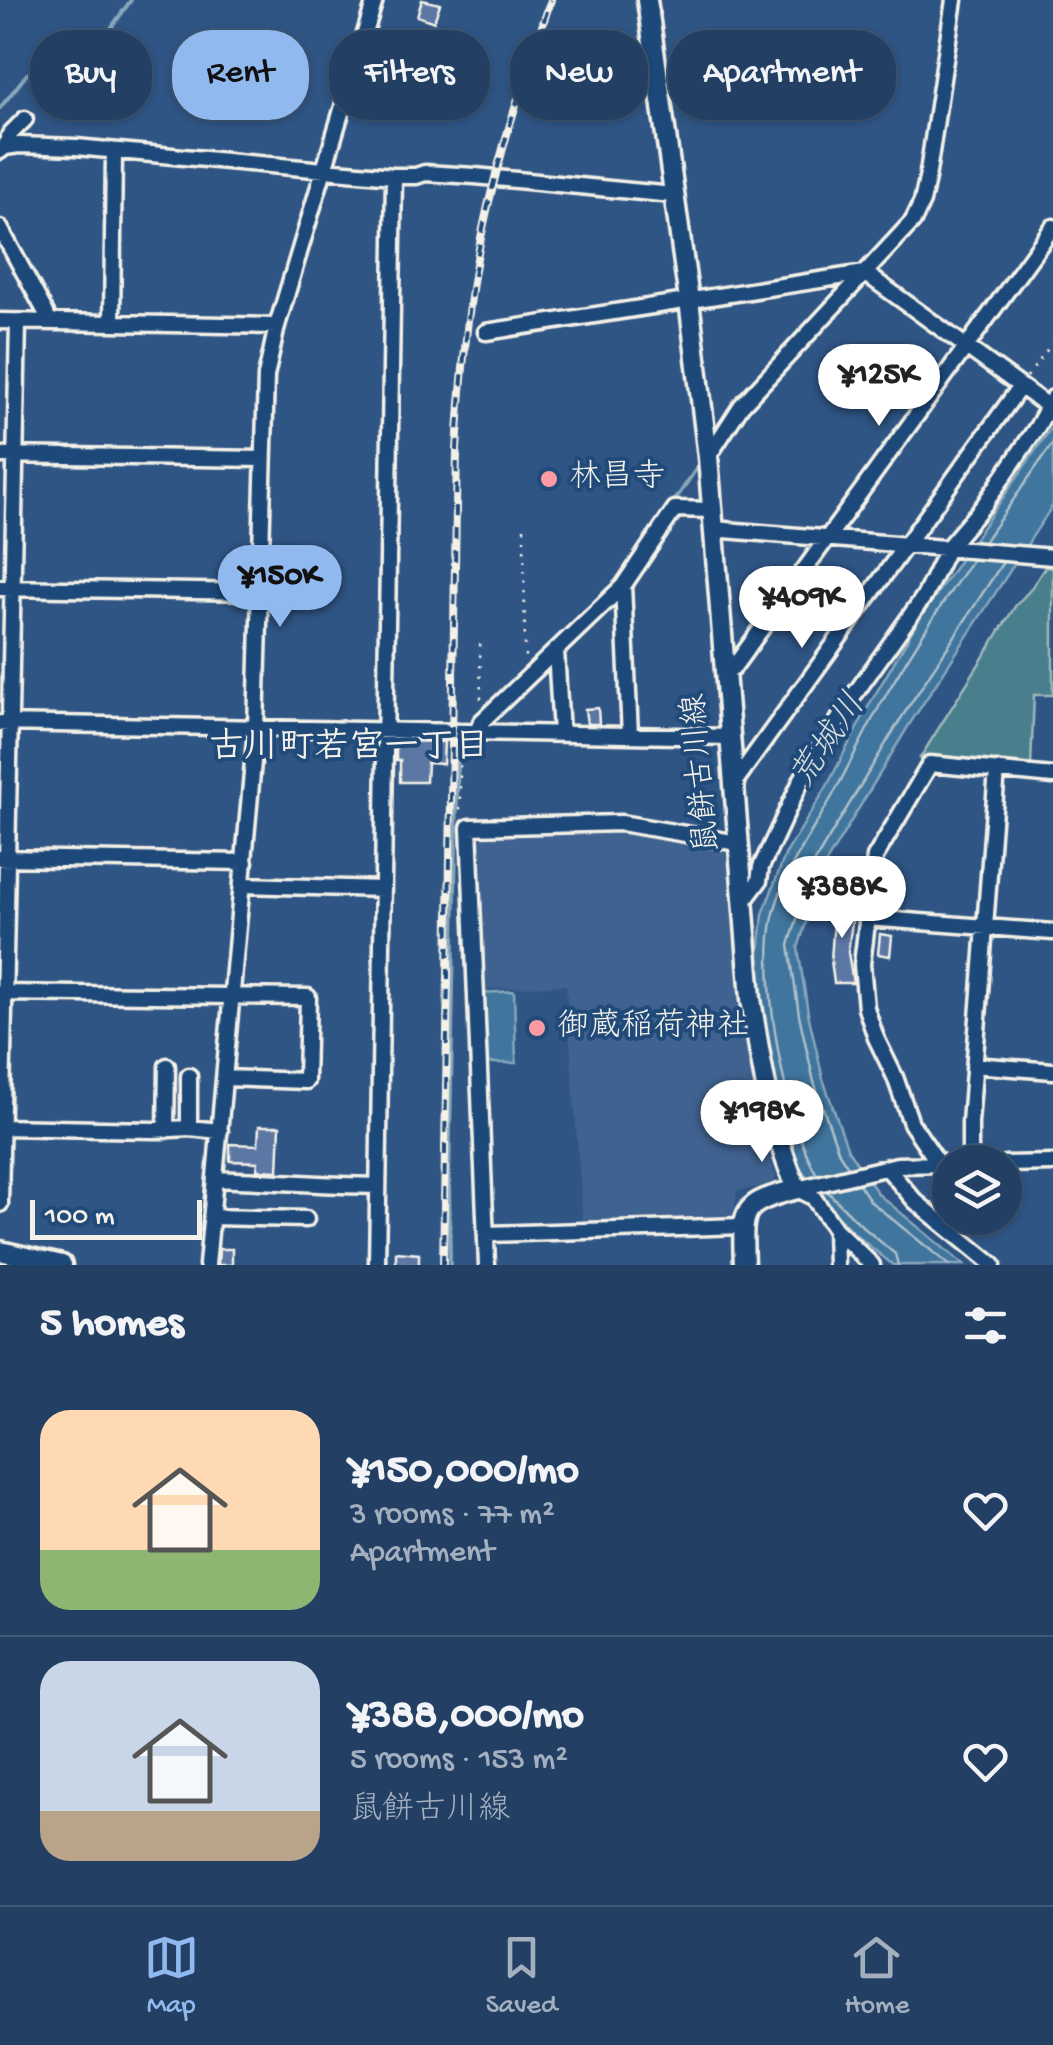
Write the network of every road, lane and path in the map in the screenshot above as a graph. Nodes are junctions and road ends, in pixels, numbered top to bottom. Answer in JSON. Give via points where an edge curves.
{"nodes":[{"id":1,"x":375,"y":0,"type":"edge"},
{"id":2,"x":646,"y":0,"type":"edge"},
{"id":3,"x":954,"y":0,"type":"edge"},
{"id":4,"x":24,"y":119,"type":"dead end"},
{"id":5,"x":2,"y":149,"type":"edge"},
{"id":6,"x":114,"y":152,"type":"junction"},
{"id":7,"x":324,"y":170,"type":"junction"},
{"id":8,"x":394,"y":176,"type":"junction"},
{"id":9,"x":673,"y":195,"type":"junction"},
{"id":10,"x":1053,"y":227,"type":"edge"},
{"id":11,"x":0,"y":228,"type":"edge"},
{"id":12,"x":865,"y":273,"type":"junction"},
{"id":13,"x":689,"y":300,"type":"junction"},
{"id":14,"x":0,"y":322,"type":"edge"},
{"id":15,"x":18,"y":322,"type":"junction"},
{"id":16,"x":48,"y":322,"type":"junction"},
{"id":17,"x":112,"y":323,"type":"junction"},
{"id":18,"x":278,"y":326,"type":"junction"},
{"id":19,"x":486,"y":332,"type":"dead end"},
{"id":20,"x":1053,"y":342,"type":"edge"},
{"id":21,"x":966,"y":347,"type":"junction"},
{"id":22,"x":1020,"y":387,"type":"junction"},
{"id":23,"x":1051,"y":404,"type":"edge"},
{"id":24,"x":7,"y":455,"type":"edge"},
{"id":25,"x":708,"y":457,"type":"junction"},
{"id":26,"x":263,"y":459,"type":"junction"},
{"id":27,"x":712,"y":520,"type":"junction"},
{"id":28,"x":524,"y":528,"type":"dead end"},
{"id":29,"x":828,"y":538,"type":"junction"},
{"id":30,"x":906,"y":545,"type":"junction"},
{"id":31,"x":952,"y":547,"type":"junction"},
{"id":32,"x":1052,"y":555,"type":"edge"},
{"id":33,"x":623,"y":586,"type":"junction"},
{"id":34,"x":6,"y":588,"type":"edge"},
{"id":35,"x":259,"y":592,"type":"junction"},
{"id":36,"x":480,"y":644,"type":"dead end"},
{"id":37,"x":556,"y":651,"type":"junction"},
{"id":38,"x":724,"y":673,"type":"junction"},
{"id":39,"x":525,"y":680,"type":"junction"},
{"id":40,"x":5,"y":723,"type":"edge"},
{"id":41,"x":479,"y":727,"type":"junction"},
{"id":42,"x":256,"y":728,"type":"junction"},
{"id":43,"x":387,"y":731,"type":"junction"},
{"id":44,"x":460,"y":733,"type":"junction"},
{"id":45,"x":561,"y":734,"type":"junction"},
{"id":46,"x":630,"y":735,"type":"junction"},
{"id":47,"x":730,"y":737,"type":"junction"},
{"id":48,"x":997,"y":770,"type":"junction"},
{"id":49,"x":1053,"y":776,"type":"edge"},
{"id":50,"x":734,"y":782,"type":"junction"},
{"id":51,"x":469,"y":826,"type":"junction"},
{"id":52,"x":738,"y":843,"type":"junction"},
{"id":53,"x":3,"y":858,"type":"edge"},
{"id":54,"x":244,"y":862,"type":"junction"},
{"id":55,"x":242,"y":886,"type":"junction"},
{"id":56,"x":383,"y":889,"type":"junction"},
{"id":57,"x":744,"y":900,"type":"junction"},
{"id":58,"x":868,"y":918,"type":"junction"},
{"id":59,"x":985,"y":928,"type":"junction"},
{"id":60,"x":1053,"y":932,"type":"edge"},
{"id":61,"x":2,"y":994,"type":"edge"},
{"id":62,"x":232,"y":997,"type":"junction"},
{"id":63,"x":974,"y":1065,"type":"junction"},
{"id":64,"x":167,"y":1066,"type":"dead end"},
{"id":65,"x":1053,"y":1071,"type":"edge"},
{"id":66,"x":190,"y":1076,"type":"dead end"},
{"id":67,"x":224,"y":1078,"type":"junction"},
{"id":68,"x":0,"y":1126,"type":"edge"},
{"id":69,"x":189,"y":1128,"type":"junction"},
{"id":70,"x":166,"y":1130,"type":"junction"},
{"id":71,"x":220,"y":1131,"type":"junction"},
{"id":72,"x":970,"y":1145,"type":"edge"},
{"id":73,"x":932,"y":1148,"type":"edge"},
{"id":74,"x":1053,"y":1163,"type":"edge"},
{"id":75,"x":932,"y":1164,"type":"edge"},
{"id":76,"x":1022,"y":1164,"type":"edge"},
{"id":77,"x":883,"y":1168,"type":"junction"},
{"id":78,"x":215,"y":1180,"type":"junction"},
{"id":79,"x":378,"y":1186,"type":"junction"},
{"id":80,"x":802,"y":1188,"type":"junction"},
{"id":81,"x":0,"y":1190,"type":"edge"},
{"id":82,"x":0,"y":1204,"type":"edge"},
{"id":83,"x":211,"y":1217,"type":"junction"},
{"id":84,"x":306,"y":1219,"type":"dead end"},
{"id":85,"x":743,"y":1226,"type":"junction"},
{"id":86,"x":835,"y":1230,"type":"junction"},
{"id":87,"x":486,"y":1234,"type":"junction"},
{"id":88,"x":0,"y":1252,"type":"edge"},
{"id":89,"x":62,"y":1265,"type":"edge"},
{"id":90,"x":207,"y":1265,"type":"edge"},
{"id":91,"x":377,"y":1265,"type":"edge"},
{"id":92,"x":487,"y":1265,"type":"edge"},
{"id":93,"x":744,"y":1265,"type":"edge"},
{"id":94,"x":836,"y":1265,"type":"edge"},
{"id":95,"x":872,"y":1265,"type":"edge"},
{"id":96,"x":994,"y":1265,"type":"edge"}],
"edges":[{"from":1,"to":7,"type":"street"},
{"from":2,"to":9,"type":"main road","name":"鼠餅古川線"},
{"from":3,"to":12,"type":"street","via":[[922,202],[906,230]]},
{"from":4,"to":5,"type":"street"},
{"from":5,"to":6,"type":"street","via":[[31,144]]},
{"from":6,"to":7,"type":"street"},
{"from":6,"to":17,"type":"street"},
{"from":7,"to":8,"type":"street"},
{"from":7,"to":18,"type":"street"},
{"from":8,"to":9,"type":"street","via":[[474,176]]},
{"from":8,"to":43,"type":"street"},
{"from":9,"to":13,"type":"main road","name":"鼠餅古川線"},
{"from":10,"to":21,"type":"street"},
{"from":11,"to":16,"type":"street"},
{"from":12,"to":13,"type":"street"},
{"from":12,"to":21,"type":"street"},
{"from":12,"to":25,"type":"street","via":[[740,406]]},
{"from":13,"to":19,"type":"street"},
{"from":13,"to":25,"type":"main road","name":"鼠餅古川線"},
{"from":14,"to":15,"type":"street"},
{"from":15,"to":16,"type":"street"},
{"from":15,"to":24,"type":"street"},
{"from":16,"to":17,"type":"street"},
{"from":17,"to":18,"type":"street"},
{"from":18,"to":26,"type":"street","via":[[266,376]]},
{"from":20,"to":22,"type":"path"},
{"from":21,"to":22,"type":"street"},
{"from":21,"to":29,"type":"street"},
{"from":22,"to":23,"type":"street"},
{"from":22,"to":30,"type":"street"},
{"from":23,"to":31,"type":"street"},
{"from":24,"to":26,"type":"street"},
{"from":24,"to":34,"type":"street"},
{"from":25,"to":27,"type":"main road","name":"鼠餅古川線"},
{"from":26,"to":35,"type":"street"},
{"from":27,"to":29,"type":"street"},
{"from":27,"to":33,"type":"street","via":[[675,509]]},
{"from":27,"to":38,"type":"main road","name":"鼠餅古川線"},
{"from":28,"to":39,"type":"path"},
{"from":29,"to":30,"type":"street"},
{"from":29,"to":38,"type":"street"},
{"from":30,"to":31,"type":"street"},
{"from":30,"to":50,"type":"street"},
{"from":31,"to":32,"type":"street"},
{"from":31,"to":57,"type":"street","via":[[802,779],[759,881]]},
{"from":33,"to":37,"type":"street"},
{"from":33,"to":46,"type":"street"},
{"from":34,"to":35,"type":"street"},
{"from":34,"to":40,"type":"street"},
{"from":35,"to":42,"type":"street"},
{"from":36,"to":41,"type":"path"},
{"from":37,"to":39,"type":"street"},
{"from":37,"to":45,"type":"street"},
{"from":38,"to":47,"type":"main road","name":"鼠餅古川線"},
{"from":39,"to":41,"type":"street"},
{"from":40,"to":42,"type":"street"},
{"from":40,"to":53,"type":"street"},
{"from":41,"to":44,"type":"street"},
{"from":41,"to":45,"type":"street"},
{"from":42,"to":43,"type":"street"},
{"from":42,"to":54,"type":"street"},
{"from":43,"to":44,"type":"street"},
{"from":43,"to":56,"type":"street"},
{"from":44,"to":51,"type":"path","via":[[460,822]]},
{"from":45,"to":46,"type":"street"},
{"from":46,"to":47,"type":"street"},
{"from":47,"to":50,"type":"main road","name":"鼠餅古川線"},
{"from":48,"to":49,"type":"street"},
{"from":48,"to":58,"type":"street","via":[[930,764],[875,857]]},
{"from":48,"to":59,"type":"street"},
{"from":50,"to":52,"type":"main road","name":"鼠餅古川線"},
{"from":51,"to":52,"type":"street","via":[[621,823]]},
{"from":51,"to":87,"type":"street"},
{"from":52,"to":57,"type":"main road","name":"鼠餅古川線"},
{"from":53,"to":54,"type":"street"},
{"from":53,"to":61,"type":"street"},
{"from":54,"to":55,"type":"street"},
{"from":55,"to":56,"type":"street"},
{"from":55,"to":62,"type":"street"},
{"from":56,"to":79,"type":"street"},
{"from":57,"to":80,"type":"main road","name":"鼠餅古川線","via":[[762,1066],[788,1168]]},
{"from":58,"to":59,"type":"street"},
{"from":58,"to":73,"type":"street","via":[[866,1008],[911,1123]]},
{"from":59,"to":60,"type":"street"},
{"from":59,"to":63,"type":"street"},
{"from":61,"to":62,"type":"street"},
{"from":61,"to":68,"type":"street"},
{"from":62,"to":67,"type":"street"},
{"from":62,"to":67,"type":"street","via":[[308,997],[306,1080]]},
{"from":63,"to":65,"type":"street"},
{"from":63,"to":72,"type":"street"},
{"from":64,"to":70,"type":"street"},
{"from":66,"to":69,"type":"street"},
{"from":67,"to":71,"type":"street"},
{"from":68,"to":70,"type":"street"},
{"from":68,"to":81,"type":"street"},
{"from":69,"to":70,"type":"street"},
{"from":69,"to":71,"type":"street"},
{"from":71,"to":78,"type":"street"},
{"from":74,"to":76,"type":"street"},
{"from":75,"to":77,"type":"street"},
{"from":77,"to":80,"type":"street"},
{"from":77,"to":96,"type":"street"},
{"from":78,"to":79,"type":"street"},
{"from":78,"to":83,"type":"street"},
{"from":79,"to":91,"type":"street"},
{"from":80,"to":85,"type":"main road","via":[[754,1202]]},
{"from":80,"to":86,"type":"street"},
{"from":81,"to":82,"type":"street"},
{"from":83,"to":84,"type":"street"},
{"from":83,"to":90,"type":"street"},
{"from":85,"to":87,"type":"street"},
{"from":85,"to":93,"type":"main road"},
{"from":86,"to":94,"type":"street"},
{"from":86,"to":95,"type":"street"},
{"from":87,"to":92,"type":"street"},
{"from":88,"to":89,"type":"main road"}]}
